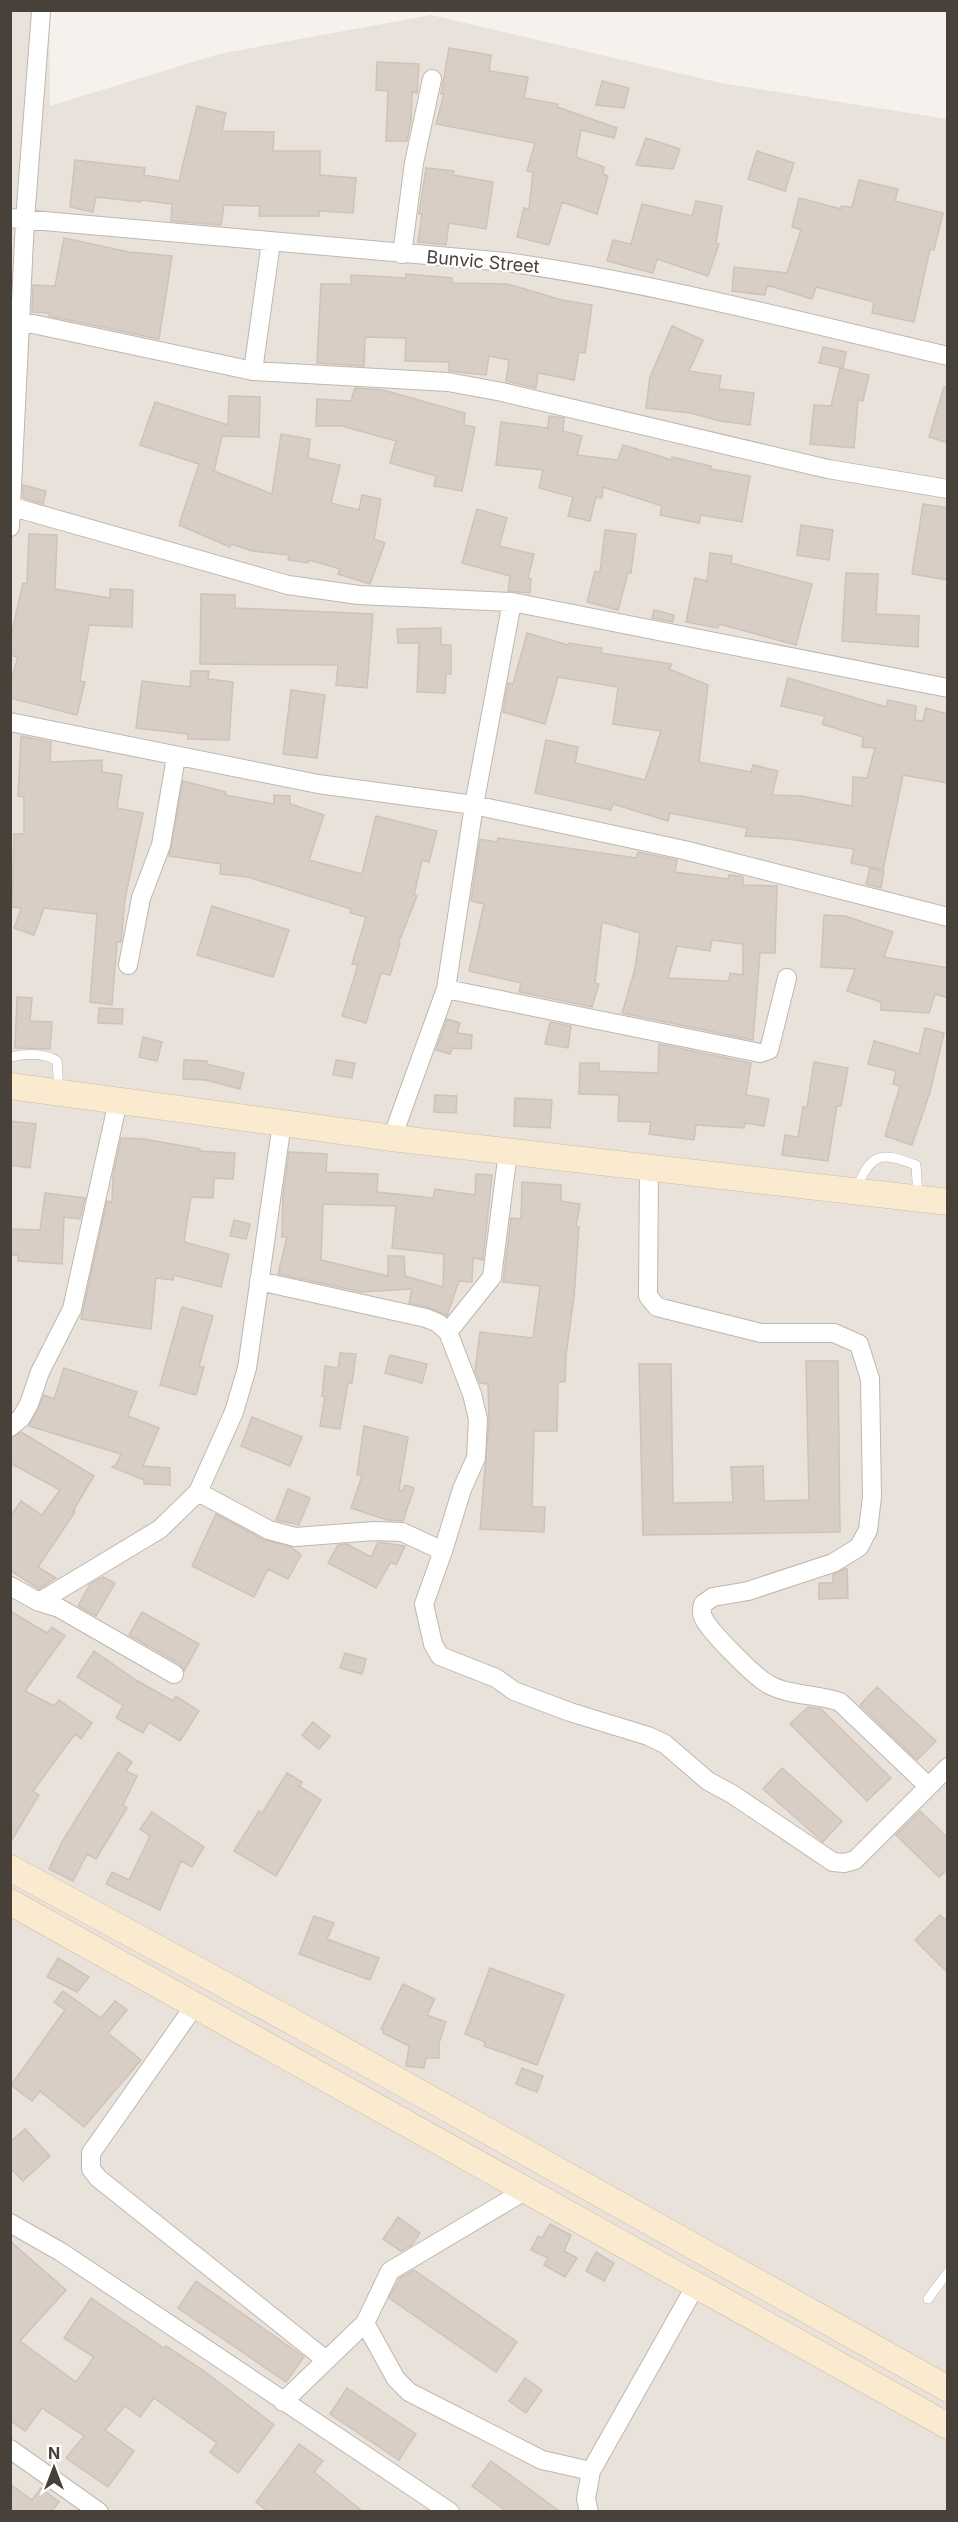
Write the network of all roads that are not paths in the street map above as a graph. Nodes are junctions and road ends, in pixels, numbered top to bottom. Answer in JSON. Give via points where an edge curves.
{"nodes":[{"id":1,"x":41,"y":12,"type":"dead end"},
{"id":2,"x":432,"y":79,"type":"dead end"},
{"id":3,"x":18,"y":219,"type":"edge"},
{"id":4,"x":271,"y":242,"type":"junction"},
{"id":5,"x":402,"y":254,"type":"junction"},
{"id":6,"x":19,"y":321,"type":"junction"},
{"id":7,"x":948,"y":356,"type":"edge"},
{"id":8,"x":253,"y":371,"type":"junction"},
{"id":9,"x":948,"y":489,"type":"edge"},
{"id":10,"x":13,"y":507,"type":"junction"},
{"id":11,"x":10,"y":527,"type":"edge"},
{"id":12,"x":512,"y":602,"type":"junction"},
{"id":13,"x":948,"y":687,"type":"edge"},
{"id":14,"x":10,"y":722,"type":"edge"},
{"id":15,"x":176,"y":757,"type":"junction"},
{"id":16,"x":474,"y":805,"type":"junction"},
{"id":17,"x":948,"y":917,"type":"edge"},
{"id":18,"x":128,"y":965,"type":"dead end"},
{"id":19,"x":787,"y":978,"type":"dead end"},
{"id":20,"x":446,"y":989,"type":"junction"},
{"id":21,"x":10,"y":1058,"type":"edge"},
{"id":22,"x":10,"y":1086,"type":"edge"},
{"id":23,"x":59,"y":1093,"type":"junction"},
{"id":24,"x":118,"y":1101,"type":"junction"},
{"id":25,"x":282,"y":1123,"type":"junction"},
{"id":26,"x":392,"y":1138,"type":"junction"},
{"id":27,"x":508,"y":1152,"type":"junction"},
{"id":28,"x":649,"y":1168,"type":"junction"},
{"id":29,"x":855,"y":1191,"type":"junction"},
{"id":30,"x":918,"y":1199,"type":"junction"},
{"id":31,"x":948,"y":1202,"type":"edge"},
{"id":32,"x":259,"y":1281,"type":"junction"},
{"id":33,"x":448,"y":1332,"type":"junction"},
{"id":34,"x":10,"y":1427,"type":"edge"},
{"id":35,"x":198,"y":1492,"type":"junction"},
{"id":36,"x":443,"y":1551,"type":"junction"},
{"id":37,"x":10,"y":1586,"type":"edge"},
{"id":38,"x":68,"y":1587,"type":"junction"},
{"id":39,"x":39,"y":1602,"type":"junction"},
{"id":40,"x":59,"y":1608,"type":"junction"},
{"id":41,"x":174,"y":1674,"type":"dead end"},
{"id":42,"x":948,"y":1767,"type":"edge"},
{"id":43,"x":928,"y":1786,"type":"junction"},
{"id":44,"x":10,"y":1868,"type":"edge"},
{"id":45,"x":10,"y":1902,"type":"edge"},
{"id":46,"x":195,"y":2006,"type":"junction"},
{"id":47,"x":526,"y":2190,"type":"junction"},
{"id":48,"x":10,"y":2223,"type":"edge"},
{"id":49,"x":948,"y":2272,"type":"edge"},
{"id":50,"x":696,"y":2285,"type":"junction"},
{"id":51,"x":928,"y":2299,"type":"dead end"},
{"id":52,"x":365,"y":2323,"type":"junction"},
{"id":53,"x":326,"y":2360,"type":"junction"},
{"id":54,"x":948,"y":2389,"type":"edge"},
{"id":55,"x":283,"y":2402,"type":"junction"},
{"id":56,"x":948,"y":2426,"type":"edge"},
{"id":57,"x":10,"y":2449,"type":"edge"},
{"id":58,"x":591,"y":2470,"type":"junction"},
{"id":59,"x":99,"y":2511,"type":"edge"},
{"id":60,"x":450,"y":2511,"type":"edge"},
{"id":61,"x":589,"y":2511,"type":"edge"}],
"edges":[{"from":1,"to":3,"type":"street"},
{"from":2,"to":5,"type":"street","via":[[414,163]]},
{"from":3,"to":4,"type":"street","name":"Bunvic Street"},
{"from":3,"to":6,"type":"street"},
{"from":4,"to":5,"type":"street","name":"Bunvic Street"},
{"from":4,"to":8,"type":"street"},
{"from":5,"to":7,"type":"street","name":"Bunvic Street","via":[[507,262],[620,279]]},
{"from":6,"to":8,"type":"street"},
{"from":6,"to":10,"type":"street"},
{"from":8,"to":9,"type":"street","via":[[459,384],[828,469]]},
{"from":10,"to":11,"type":"street"},
{"from":10,"to":12,"type":"street","via":[[288,585],[359,596]]},
{"from":12,"to":13,"type":"street"},
{"from":12,"to":16,"type":"street"},
{"from":14,"to":15,"type":"street"},
{"from":15,"to":16,"type":"street","via":[[318,784]]},
{"from":15,"to":18,"type":"street","via":[[161,845],[141,898]]},
{"from":16,"to":17,"type":"street","via":[[684,850]]},
{"from":16,"to":20,"type":"street"},
{"from":19,"to":20,"type":"street","via":[[769,1050],[760,1053]]},
{"from":20,"to":26,"type":"street"},
{"from":21,"to":23,"type":"lane","via":[[22,1055],[57,1061]]},
{"from":22,"to":23,"type":"main road"},
{"from":23,"to":24,"type":"main road"},
{"from":24,"to":25,"type":"main road"},
{"from":24,"to":34,"type":"street","via":[[72,1309],[25,1412]]},
{"from":25,"to":26,"type":"main road"},
{"from":25,"to":32,"type":"street"},
{"from":26,"to":27,"type":"main road"},
{"from":27,"to":28,"type":"main road"},
{"from":27,"to":33,"type":"street","via":[[492,1277]]},
{"from":28,"to":29,"type":"main road"},
{"from":28,"to":43,"type":"street","via":[[648,1296],[657,1307],[761,1333],[834,1333],[859,1344],[870,1379],[872,1497],[868,1530],[859,1546],[832,1563],[748,1591],[713,1598],[703,1604],[701,1615],[710,1629],[767,1684],[840,1702]]},
{"from":29,"to":30,"type":"main road"},
{"from":29,"to":30,"type":"lane","via":[[867,1164],[877,1157],[899,1159],[916,1165]]},
{"from":30,"to":31,"type":"main road"},
{"from":32,"to":33,"type":"street","via":[[426,1318]]},
{"from":32,"to":35,"type":"street","via":[[247,1368],[234,1412]]},
{"from":33,"to":36,"type":"street","via":[[472,1394],[478,1439],[476,1458]]},
{"from":35,"to":36,"type":"street","via":[[269,1530],[295,1537],[402,1532]]},
{"from":35,"to":38,"type":"street","via":[[160,1528]]},
{"from":36,"to":43,"type":"street","via":[[424,1605],[433,1644],[440,1656],[496,1678],[514,1691],[665,1744],[708,1781],[833,1862],[855,1860]]},
{"from":37,"to":39,"type":"street"},
{"from":38,"to":39,"type":"street"},
{"from":38,"to":40,"type":"street"},
{"from":39,"to":40,"type":"street"},
{"from":40,"to":41,"type":"street"},
{"from":42,"to":43,"type":"street"},
{"from":44,"to":54,"type":"main road"},
{"from":45,"to":46,"type":"main road"},
{"from":46,"to":47,"type":"main road"},
{"from":46,"to":53,"type":"street","via":[[91,2153],[91,2169]]},
{"from":47,"to":50,"type":"main road"},
{"from":47,"to":52,"type":"street","via":[[390,2271]]},
{"from":48,"to":55,"type":"street","via":[[61,2252]]},
{"from":49,"to":51,"type":"lane"},
{"from":50,"to":56,"type":"main road"},
{"from":50,"to":58,"type":"street"},
{"from":52,"to":53,"type":"street"},
{"from":52,"to":58,"type":"street","via":[[396,2379],[409,2392],[542,2460]]},
{"from":53,"to":55,"type":"street"},
{"from":55,"to":60,"type":"street"},
{"from":57,"to":59,"type":"street"},
{"from":58,"to":61,"type":"street","via":[[585,2499]]}]}
